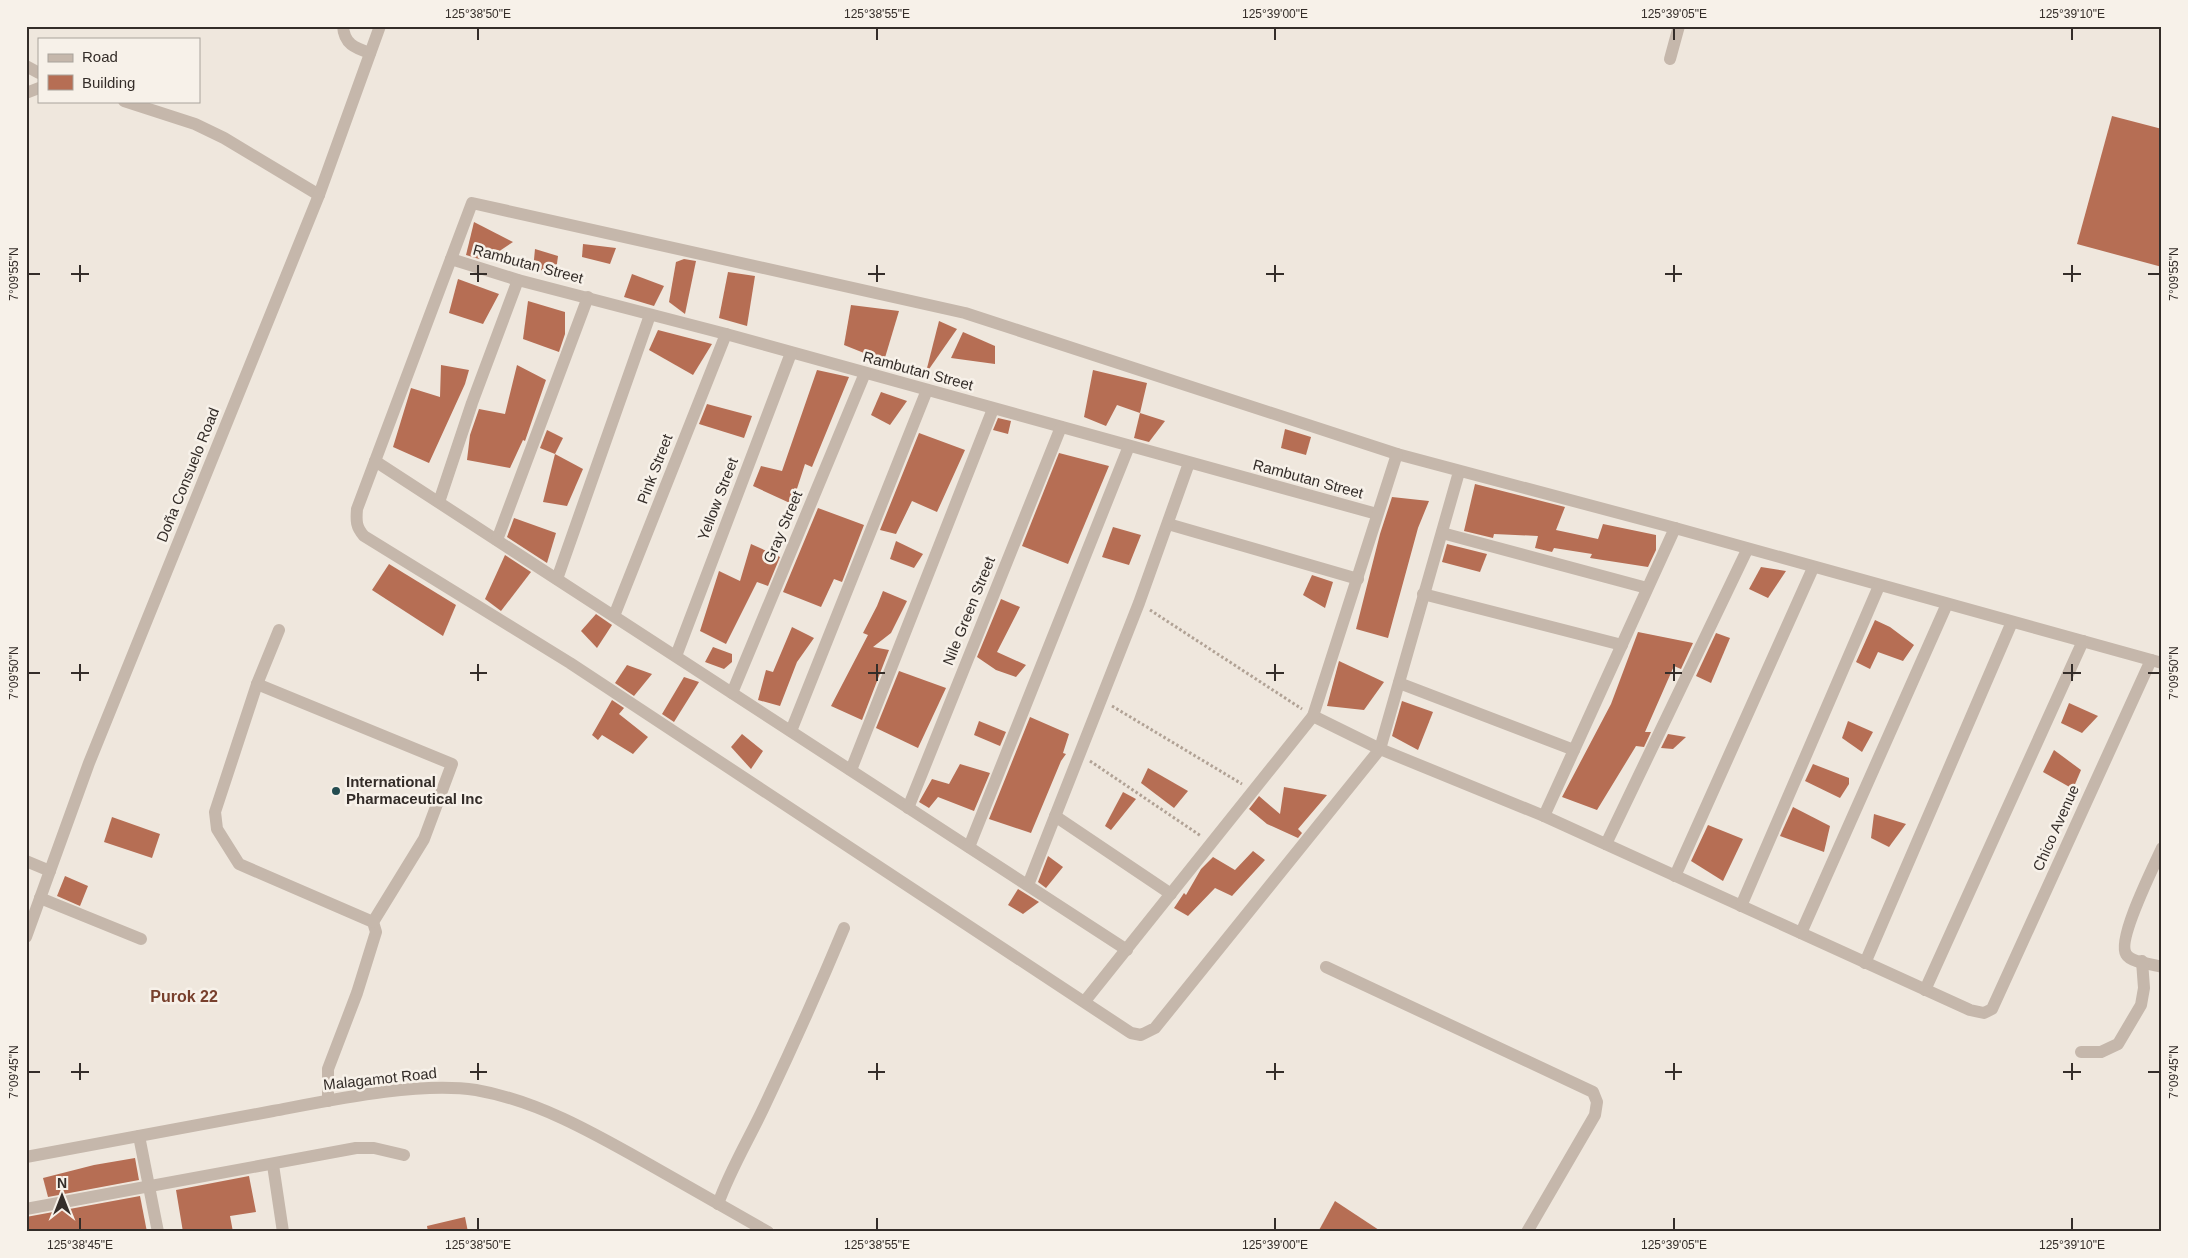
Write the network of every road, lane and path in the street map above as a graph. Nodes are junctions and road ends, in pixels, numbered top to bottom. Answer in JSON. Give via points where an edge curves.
{"nodes":[{"id":1,"x":343,"y":26,"type":"edge"},
{"id":2,"x":380,"y":26,"type":"edge"},
{"id":3,"x":1679,"y":26,"type":"edge"},
{"id":4,"x":370,"y":54,"type":"junction"},
{"id":5,"x":1670,"y":59,"type":"dead end"},
{"id":6,"x":26,"y":66,"type":"edge"},
{"id":7,"x":38,"y":72,"type":"edge"},
{"id":8,"x":38,"y":88,"type":"edge"},
{"id":9,"x":26,"y":93,"type":"edge"},
{"id":10,"x":127,"y":102,"type":"edge"},
{"id":11,"x":319,"y":195,"type":"junction"},
{"id":12,"x":451,"y":259,"type":"junction"},
{"id":13,"x":518,"y":280,"type":"junction"},
{"id":14,"x":588,"y":297,"type":"junction"},
{"id":15,"x":650,"y":315,"type":"junction"},
{"id":16,"x":726,"y":334,"type":"junction"},
{"id":17,"x":792,"y":353,"type":"junction"},
{"id":18,"x":865,"y":373,"type":"junction"},
{"id":19,"x":928,"y":390,"type":"junction"},
{"id":20,"x":994,"y":408,"type":"junction"},
{"id":21,"x":1061,"y":427,"type":"junction"},
{"id":22,"x":1129,"y":446,"type":"junction"},
{"id":23,"x":1397,"y":454,"type":"junction"},
{"id":24,"x":375,"y":461,"type":"junction"},
{"id":25,"x":1189,"y":463,"type":"junction"},
{"id":26,"x":1459,"y":472,"type":"junction"},
{"id":27,"x":439,"y":502,"type":"junction"},
{"id":28,"x":1377,"y":514,"type":"junction"},
{"id":29,"x":1168,"y":524,"type":"junction"},
{"id":30,"x":1675,"y":528,"type":"junction"},
{"id":31,"x":1442,"y":533,"type":"junction"},
{"id":32,"x":496,"y":540,"type":"junction"},
{"id":33,"x":1747,"y":550,"type":"junction"},
{"id":34,"x":1813,"y":568,"type":"junction"},
{"id":35,"x":557,"y":579,"type":"junction"},
{"id":36,"x":1358,"y":579,"type":"junction"},
{"id":37,"x":1879,"y":586,"type":"junction"},
{"id":38,"x":1647,"y":588,"type":"junction"},
{"id":39,"x":1423,"y":594,"type":"junction"},
{"id":40,"x":1139,"y":603,"type":"junction"},
{"id":41,"x":1947,"y":604,"type":"junction"},
{"id":42,"x":614,"y":616,"type":"junction"},
{"id":43,"x":2012,"y":622,"type":"junction"},
{"id":44,"x":278,"y":630,"type":"dead end"},
{"id":45,"x":2083,"y":642,"type":"junction"},
{"id":46,"x":1622,"y":645,"type":"junction"},
{"id":47,"x":676,"y":656,"type":"junction"},
{"id":48,"x":2156,"y":662,"type":"edge"},
{"id":49,"x":1399,"y":683,"type":"junction"},
{"id":50,"x":257,"y":684,"type":"junction"},
{"id":51,"x":732,"y":693,"type":"junction"},
{"id":52,"x":1101,"y":700,"type":"junction"},
{"id":53,"x":1312,"y":716,"type":"junction"},
{"id":54,"x":791,"y":731,"type":"junction"},
{"id":55,"x":1380,"y":749,"type":"junction"},
{"id":56,"x":1574,"y":750,"type":"junction"},
{"id":57,"x":1080,"y":754,"type":"junction"},
{"id":58,"x":851,"y":770,"type":"junction"},
{"id":59,"x":1253,"y":791,"type":"junction"},
{"id":60,"x":908,"y":808,"type":"junction"},
{"id":61,"x":1056,"y":816,"type":"junction"},
{"id":62,"x":1544,"y":816,"type":"junction"},
{"id":63,"x":1212,"y":843,"type":"junction"},
{"id":64,"x":1606,"y":844,"type":"junction"},
{"id":65,"x":968,"y":847,"type":"junction"},
{"id":66,"x":2160,"y":856,"type":"edge"},
{"id":67,"x":26,"y":861,"type":"edge"},
{"id":68,"x":50,"y":871,"type":"junction"},
{"id":69,"x":1675,"y":876,"type":"junction"},
{"id":70,"x":1028,"y":885,"type":"junction"},
{"id":71,"x":1171,"y":894,"type":"junction"},
{"id":72,"x":40,"y":898,"type":"junction"},
{"id":73,"x":1741,"y":906,"type":"junction"},
{"id":74,"x":373,"y":922,"type":"junction"},
{"id":75,"x":844,"y":928,"type":"dead end"},
{"id":76,"x":1801,"y":933,"type":"junction"},
{"id":77,"x":26,"y":937,"type":"edge"},
{"id":78,"x":141,"y":939,"type":"dead end"},
{"id":79,"x":1127,"y":950,"type":"junction"},
{"id":80,"x":2142,"y":962,"type":"junction"},
{"id":81,"x":1865,"y":963,"type":"junction"},
{"id":82,"x":1326,"y":967,"type":"dead end"},
{"id":83,"x":2162,"y":967,"type":"edge"},
{"id":84,"x":1925,"y":990,"type":"junction"},
{"id":85,"x":1085,"y":1001,"type":"junction"},
{"id":86,"x":2081,"y":1052,"type":"dead end"},
{"id":87,"x":328,"y":1100,"type":"junction"},
{"id":88,"x":139,"y":1136,"type":"junction"},
{"id":89,"x":404,"y":1155,"type":"dead end"},
{"id":90,"x":26,"y":1157,"type":"edge"},
{"id":91,"x":273,"y":1165,"type":"junction"},
{"id":92,"x":150,"y":1185,"type":"junction"},
{"id":93,"x":718,"y":1204,"type":"junction"},
{"id":94,"x":26,"y":1209,"type":"edge"},
{"id":95,"x":158,"y":1232,"type":"edge"},
{"id":96,"x":284,"y":1232,"type":"edge"},
{"id":97,"x":768,"y":1232,"type":"edge"},
{"id":98,"x":1527,"y":1232,"type":"edge"}],
"edges":[{"from":1,"to":4,"type":"street","via":[[348,42]]},
{"from":2,"to":4,"type":"street","name":"Doña Consuelo Road"},
{"from":3,"to":5,"type":"street"},
{"from":4,"to":11,"type":"street","name":"Doña Consuelo Road"},
{"from":6,"to":7,"type":"street"},
{"from":8,"to":9,"type":"street"},
{"from":10,"to":11,"type":"street","via":[[195,124],[224,138]]},
{"from":11,"to":68,"type":"street","name":"Doña Consuelo Road","via":[[89,763]]},
{"from":12,"to":13,"type":"street","name":"Rambutan Street"},
{"from":12,"to":23,"type":"street","via":[[472,202],[964,313]]},
{"from":12,"to":24,"type":"street"},
{"from":13,"to":14,"type":"street","name":"Rambutan Street"},
{"from":13,"to":27,"type":"street"},
{"from":14,"to":15,"type":"street","name":"Rambutan Street"},
{"from":14,"to":32,"type":"street"},
{"from":15,"to":16,"type":"street","name":"Rambutan Street"},
{"from":15,"to":35,"type":"street"},
{"from":16,"to":17,"type":"street","name":"Rambutan Street"},
{"from":16,"to":42,"type":"street","name":"Pink Street"},
{"from":17,"to":18,"type":"street","name":"Rambutan Street"},
{"from":17,"to":47,"type":"street","name":"Yellow Street"},
{"from":18,"to":19,"type":"street","name":"Rambutan Street"},
{"from":18,"to":51,"type":"street","name":"Gray Street"},
{"from":19,"to":20,"type":"street","name":"Rambutan Street"},
{"from":19,"to":54,"type":"street"},
{"from":20,"to":21,"type":"street","name":"Rambutan Street"},
{"from":20,"to":58,"type":"street"},
{"from":21,"to":22,"type":"street","name":"Rambutan Street"},
{"from":21,"to":60,"type":"street","name":"Nile Green Street"},
{"from":22,"to":25,"type":"street","name":"Rambutan Street"},
{"from":22,"to":65,"type":"street"},
{"from":23,"to":26,"type":"street"},
{"from":23,"to":28,"type":"street"},
{"from":24,"to":27,"type":"street"},
{"from":24,"to":85,"type":"street","via":[[357,509],[358,530],[364,536],[570,663]]},
{"from":25,"to":28,"type":"street","name":"Rambutan Street"},
{"from":25,"to":29,"type":"street"},
{"from":26,"to":30,"type":"street"},
{"from":26,"to":31,"type":"street"},
{"from":27,"to":32,"type":"street"},
{"from":28,"to":36,"type":"street"},
{"from":29,"to":36,"type":"street"},
{"from":29,"to":40,"type":"street"},
{"from":30,"to":33,"type":"street"},
{"from":30,"to":38,"type":"street"},
{"from":31,"to":38,"type":"street"},
{"from":31,"to":39,"type":"street"},
{"from":32,"to":35,"type":"street"},
{"from":33,"to":34,"type":"street"},
{"from":33,"to":64,"type":"street"},
{"from":34,"to":37,"type":"street"},
{"from":34,"to":69,"type":"street"},
{"from":35,"to":42,"type":"street"},
{"from":36,"to":53,"type":"street"},
{"from":37,"to":41,"type":"street"},
{"from":37,"to":73,"type":"street"},
{"from":38,"to":46,"type":"street"},
{"from":39,"to":46,"type":"street"},
{"from":39,"to":49,"type":"street"},
{"from":40,"to":52,"type":"street"},
{"from":40,"to":53,"type":"path"},
{"from":41,"to":43,"type":"street"},
{"from":41,"to":76,"type":"street"},
{"from":42,"to":47,"type":"street"},
{"from":43,"to":45,"type":"street"},
{"from":43,"to":81,"type":"street"},
{"from":44,"to":50,"type":"street"},
{"from":45,"to":48,"type":"street"},
{"from":45,"to":84,"type":"street"},
{"from":46,"to":56,"type":"street"},
{"from":47,"to":51,"type":"street"},
{"from":48,"to":84,"type":"street","name":"Chico Avenue","via":[[1992,1009],[1978,1013]]},
{"from":49,"to":55,"type":"street"},
{"from":49,"to":56,"type":"street"},
{"from":50,"to":74,"type":"street","via":[[215,812],[217,829],[239,864]]},
{"from":50,"to":74,"type":"street","via":[[452,764],[424,839]]},
{"from":51,"to":54,"type":"street"},
{"from":52,"to":57,"type":"street"},
{"from":52,"to":59,"type":"path"},
{"from":53,"to":55,"type":"street"},
{"from":53,"to":59,"type":"street"},
{"from":54,"to":58,"type":"street"},
{"from":55,"to":62,"type":"street"},
{"from":55,"to":85,"type":"street","via":[[1150,1032],[1141,1035],[1131,1033]]},
{"from":56,"to":62,"type":"street"},
{"from":57,"to":61,"type":"street"},
{"from":57,"to":63,"type":"path"},
{"from":58,"to":60,"type":"street"},
{"from":59,"to":63,"type":"street"},
{"from":60,"to":65,"type":"street"},
{"from":61,"to":70,"type":"street"},
{"from":61,"to":71,"type":"street"},
{"from":62,"to":64,"type":"street"},
{"from":63,"to":71,"type":"street"},
{"from":64,"to":69,"type":"street"},
{"from":65,"to":70,"type":"street"},
{"from":66,"to":80,"type":"street","via":[[2124,943],[2129,958]]},
{"from":67,"to":68,"type":"street"},
{"from":68,"to":72,"type":"street","name":"Doña Consuelo Road"},
{"from":69,"to":73,"type":"street"},
{"from":70,"to":79,"type":"street"},
{"from":71,"to":79,"type":"street"},
{"from":72,"to":77,"type":"street","name":"Doña Consuelo Road"},
{"from":72,"to":78,"type":"street"},
{"from":73,"to":76,"type":"street"},
{"from":74,"to":87,"type":"street","via":[[376,932],[328,1069]]},
{"from":75,"to":93,"type":"street","via":[[810,1010],[728,1175]]},
{"from":76,"to":81,"type":"street"},
{"from":79,"to":85,"type":"street"},
{"from":80,"to":83,"type":"street"},
{"from":80,"to":86,"type":"street","via":[[2144,988],[2141,1005],[2118,1044],[2101,1052]]},
{"from":81,"to":84,"type":"street"},
{"from":82,"to":98,"type":"street","via":[[1593,1092],[1597,1102],[1595,1115]]},
{"from":87,"to":88,"type":"street","name":"Malagamot Road"},
{"from":87,"to":93,"type":"street","name":"Malagamot Road","via":[[444,1088],[475,1090],[508,1098],[557,1116]]},
{"from":88,"to":90,"type":"street","name":"Malagamot Road"},
{"from":88,"to":92,"type":"street"},
{"from":89,"to":91,"type":"street","via":[[374,1148],[356,1148]]},
{"from":91,"to":92,"type":"street"},
{"from":91,"to":96,"type":"street"},
{"from":92,"to":94,"type":"street"},
{"from":92,"to":95,"type":"street"},
{"from":93,"to":97,"type":"street","name":"Malagamot Road"}]}
